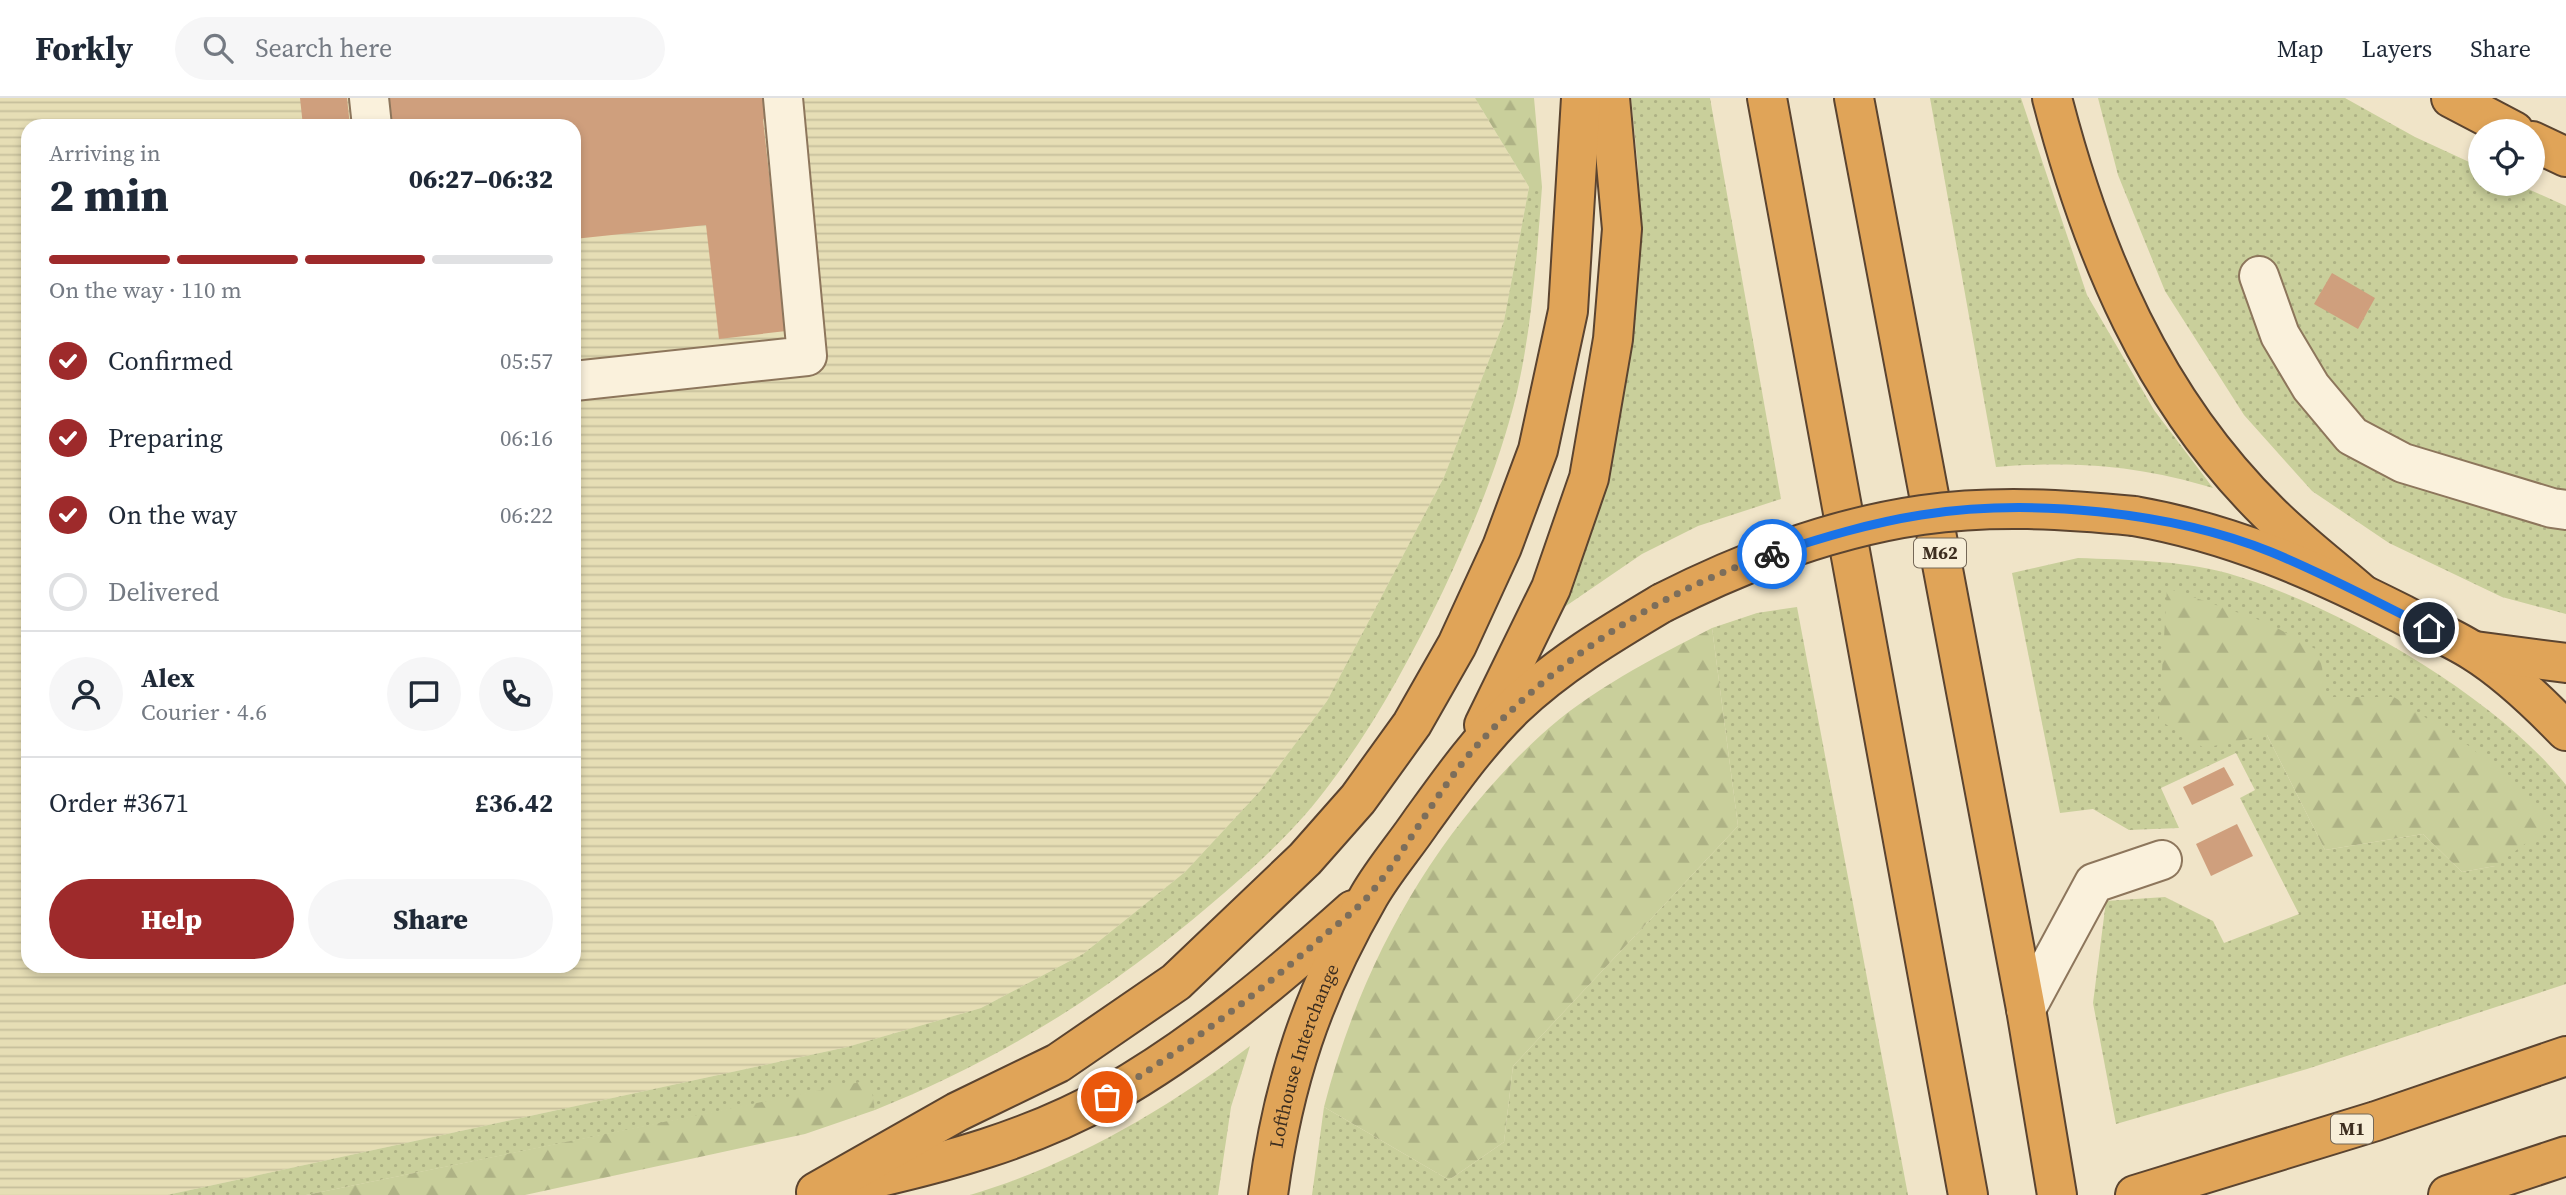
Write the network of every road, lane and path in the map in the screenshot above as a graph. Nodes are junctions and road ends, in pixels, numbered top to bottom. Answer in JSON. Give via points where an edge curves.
{"nodes":[{"id":1,"x":369,"y":98,"type":"edge"},
{"id":2,"x":783,"y":98,"type":"edge"},
{"id":3,"x":1581,"y":98,"type":"edge"},
{"id":4,"x":1610,"y":98,"type":"edge"},
{"id":5,"x":1767,"y":98,"type":"edge"},
{"id":6,"x":1854,"y":98,"type":"edge"},
{"id":7,"x":2052,"y":98,"type":"edge"},
{"id":8,"x":2451,"y":98,"type":"edge"},
{"id":9,"x":371,"y":119,"type":"edge"},
{"id":10,"x":2491,"y":119,"type":"edge"},
{"id":11,"x":2545,"y":147,"type":"edge"},
{"id":12,"x":2566,"y":157,"type":"edge"},
{"id":13,"x":2259,"y":275,"type":"dead end"},
{"id":14,"x":581,"y":380,"type":"edge"},
{"id":15,"x":2566,"y":510,"type":"edge"},
{"id":16,"x":2362,"y":594,"type":"junction"},
{"id":17,"x":2473,"y":651,"type":"junction"},
{"id":18,"x":2566,"y":663,"type":"edge"},
{"id":19,"x":2566,"y":731,"type":"edge"},
{"id":20,"x":1471,"y":752,"type":"junction"},
{"id":21,"x":2162,"y":860,"type":"dead end"},
{"id":22,"x":1370,"y":894,"type":"junction"},
{"id":23,"x":2026,"y":1009,"type":"junction"},
{"id":24,"x":2566,"y":1056,"type":"edge"},
{"id":25,"x":2566,"y":1156,"type":"edge"},
{"id":26,"x":810,"y":1194,"type":"edge"},
{"id":27,"x":1268,"y":1195,"type":"edge"},
{"id":28,"x":1968,"y":1195,"type":"edge"},
{"id":29,"x":2057,"y":1195,"type":"edge"},
{"id":30,"x":2135,"y":1195,"type":"edge"},
{"id":31,"x":2448,"y":1195,"type":"edge"}],
"edges":[{"from":1,"to":9,"type":"lane"},
{"from":2,"to":14,"type":"lane","via":[[807,356]]},
{"from":3,"to":26,"type":"highway","via":[[1569,311],[1538,450],[1502,547],[1457,645],[1412,724],[1358,799],[1305,859],[1176,982],[1058,1063],[957,1112]]},
{"from":4,"to":20,"type":"highway","via":[[1622,229],[1613,339],[1589,478],[1551,588]]},
{"from":5,"to":28,"type":"highway"},
{"from":6,"to":23,"type":"highway","number":"M62"},
{"from":7,"to":16,"type":"highway","via":[[2092,235],[2173,398],[2269,513]]},
{"from":8,"to":10,"type":"highway"},
{"from":11,"to":12,"type":"highway"},
{"from":13,"to":15,"type":"lane","via":[[2280,335],[2305,377],[2352,436],[2403,463]]},
{"from":16,"to":17,"type":"highway","name":"Lofthouse Interchange"},
{"from":16,"to":20,"type":"highway","name":"Lofthouse Interchange","bridge":true,"via":[[2269,551],[2170,522],[2067,510],[1922,515],[1757,559],[1661,603],[1559,670],[1515,706]]},
{"from":17,"to":18,"type":"highway"},
{"from":17,"to":19,"type":"highway","name":"Lofthouse Interchange","via":[[2511,679]]},
{"from":20,"to":22,"type":"highway","name":"Lofthouse Interchange"},
{"from":21,"to":23,"type":"lane","via":[[2094,883]]},
{"from":22,"to":26,"type":"highway","via":[[1204,1034],[1107,1097],[1010,1140],[933,1165]]},
{"from":22,"to":27,"type":"highway","name":"Lofthouse Interchange","via":[[1304,1030],[1281,1113]]},
{"from":23,"to":29,"type":"highway","number":"M62"},
{"from":24,"to":30,"type":"highway","number":"M1","via":[[2376,1121]]},
{"from":25,"to":31,"type":"highway"}]}
